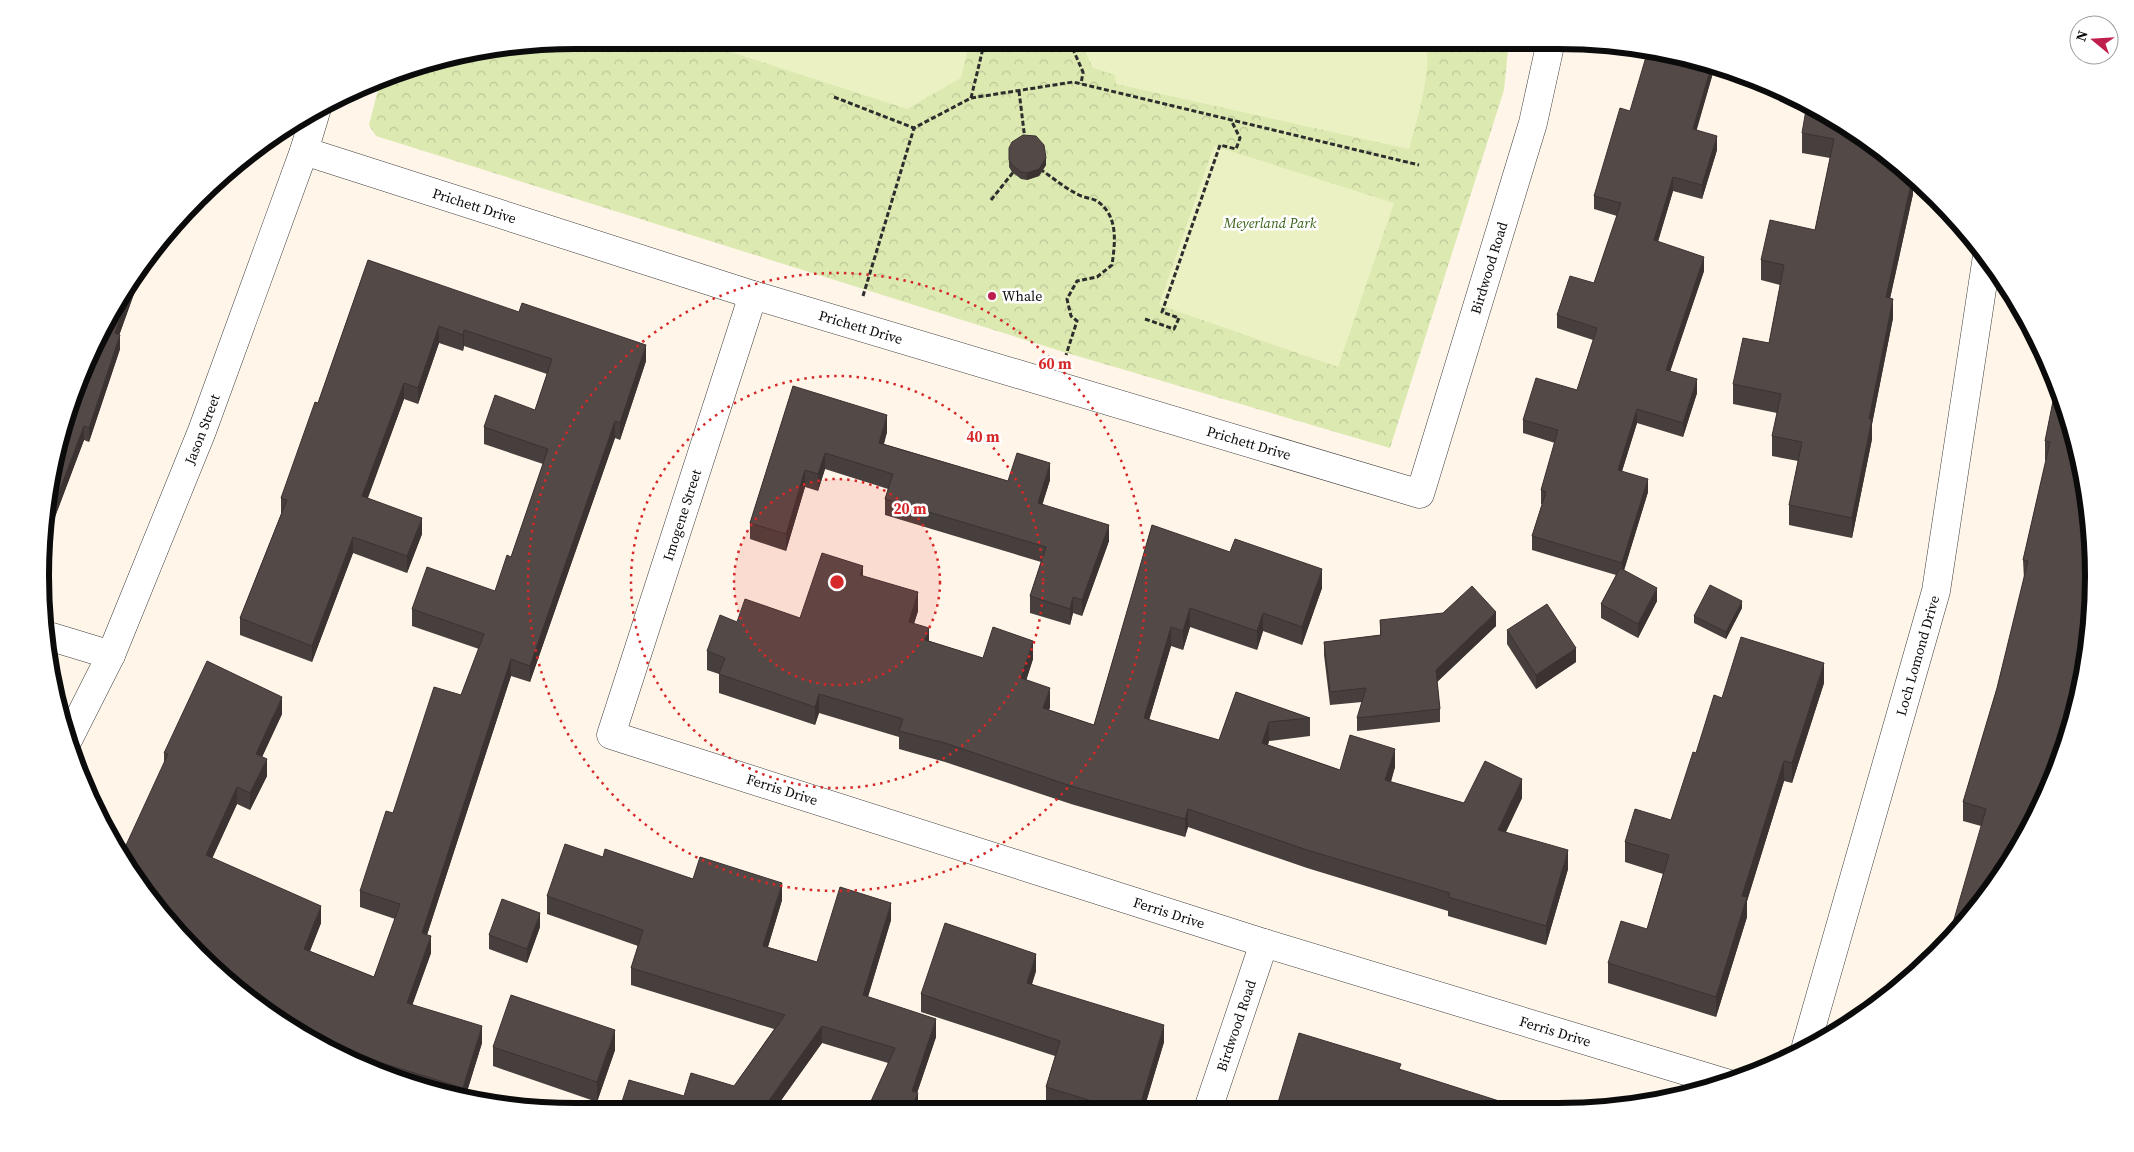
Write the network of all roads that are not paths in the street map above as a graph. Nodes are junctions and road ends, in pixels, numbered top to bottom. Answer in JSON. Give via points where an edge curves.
{"nodes":[{"id":1,"x":1549,"y":49,"type":"edge"},
{"id":2,"x":313,"y":118,"type":"edge"},
{"id":3,"x":304,"y":150,"type":"junction"},
{"id":4,"x":1985,"y":268,"type":"edge"},
{"id":5,"x":753,"y":294,"type":"junction"},
{"id":6,"x":1420,"y":494,"type":"joint"},
{"id":7,"x":52,"y":637,"type":"edge"},
{"id":8,"x":112,"y":656,"type":"junction"},
{"id":9,"x":73,"y":732,"type":"edge"},
{"id":10,"x":611,"y":734,"type":"joint"},
{"id":11,"x":1264,"y":943,"type":"junction"},
{"id":12,"x":1808,"y":1040,"type":"edge"},
{"id":13,"x":1713,"y":1079,"type":"edge"},
{"id":14,"x":1210,"y":1103,"type":"edge"}],
"edges":[{"from":1,"to":6,"type":"street","name":"Birdwood Road","via":[[1533,123]]},
{"from":2,"to":3,"type":"street","name":"Jason Street"},
{"from":3,"to":5,"type":"street","name":"Prichett Drive"},
{"from":3,"to":8,"type":"street","name":"Jason Street","via":[[202,430]]},
{"from":4,"to":12,"type":"street","name":"Loch Lomond Drive","via":[[1936,591]]},
{"from":5,"to":6,"type":"street","name":"Prichett Drive"},
{"from":5,"to":10,"type":"street","name":"Imogene Street"},
{"from":7,"to":8,"type":"street"},
{"from":8,"to":9,"type":"street","name":"Jason Street"},
{"from":10,"to":11,"type":"street","name":"Ferris Drive"},
{"from":11,"to":13,"type":"street","name":"Ferris Drive"},
{"from":11,"to":14,"type":"street","name":"Birdwood Road"}]}
